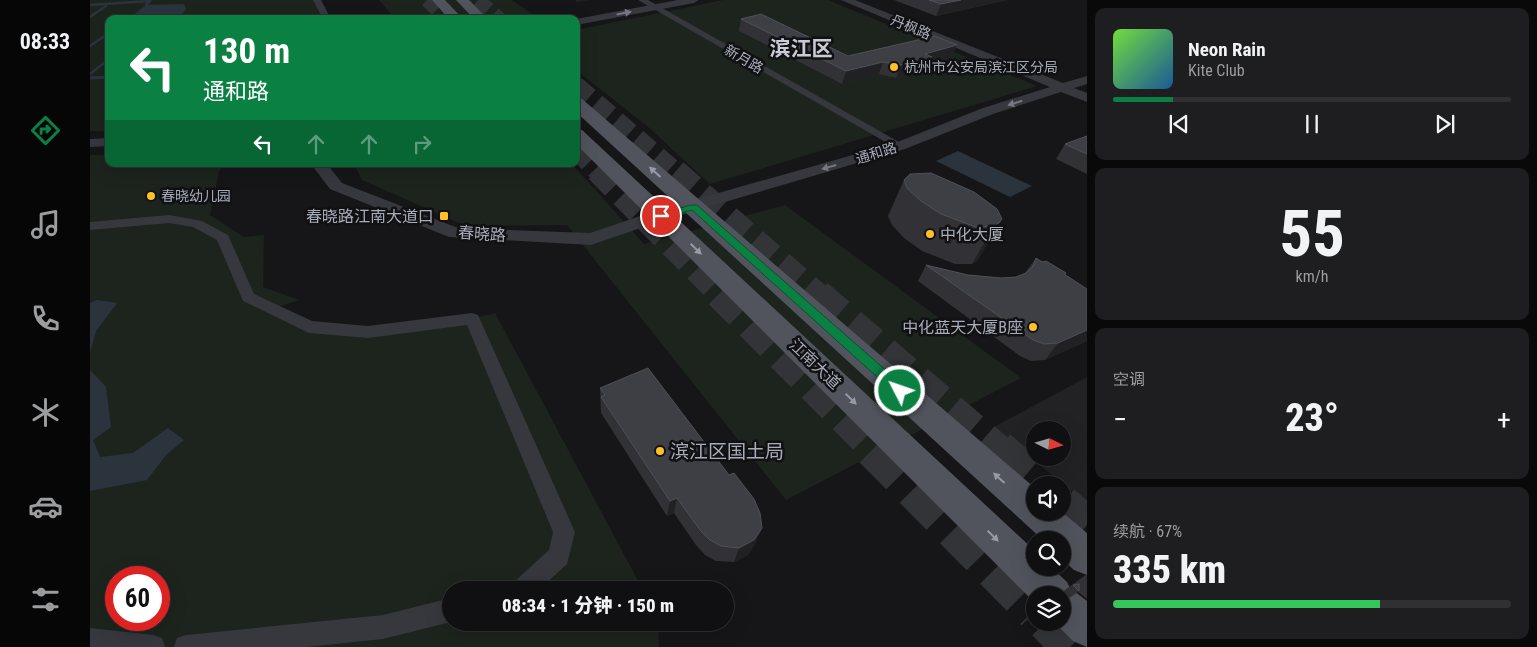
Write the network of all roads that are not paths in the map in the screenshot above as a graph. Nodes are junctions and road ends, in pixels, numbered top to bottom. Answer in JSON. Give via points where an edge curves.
{"nodes":[{"id":1,"x":317,"y":0,"type":"edge"},
{"id":2,"x":438,"y":0,"type":"edge"},
{"id":3,"x":462,"y":0,"type":"edge"},
{"id":4,"x":642,"y":0,"type":"edge"},
{"id":5,"x":694,"y":0,"type":"edge"},
{"id":6,"x":846,"y":0,"type":"edge"},
{"id":7,"x":652,"y":7,"type":"junction"},
{"id":8,"x":326,"y":15,"type":"edge"},
{"id":9,"x":453,"y":15,"type":"edge"},
{"id":10,"x":478,"y":15,"type":"edge"},
{"id":11,"x":580,"y":21,"type":"edge"},
{"id":12,"x":1087,"y":80,"type":"edge"},
{"id":13,"x":1062,"y":88,"type":"junction"},
{"id":14,"x":1087,"y":98,"type":"edge"},
{"id":15,"x":580,"y":107,"type":"edge"},
{"id":16,"x":580,"y":138,"type":"edge"},
{"id":17,"x":105,"y":142,"type":"edge"},
{"id":18,"x":90,"y":143,"type":"edge"},
{"id":19,"x":900,"y":146,"type":"junction"},
{"id":20,"x":321,"y":167,"type":"edge"},
{"id":21,"x":694,"y":207,"type":"junction"},
{"id":22,"x":661,"y":216,"type":"junction"},
{"id":23,"x":90,"y":226,"type":"edge"},
{"id":24,"x":1026,"y":502,"type":"edge"},
{"id":25,"x":1047,"y":521,"type":"edge"},
{"id":26,"x":1087,"y":556,"type":"edge"},
{"id":27,"x":532,"y":581,"type":"edge"},
{"id":28,"x":1045,"y":586,"type":"edge"},
{"id":29,"x":442,"y":612,"type":"edge"},
{"id":30,"x":1071,"y":612,"type":"edge"},
{"id":31,"x":1087,"y":627,"type":"edge"},
{"id":32,"x":90,"y":640,"type":"edge"},
{"id":33,"x":153,"y":647,"type":"edge"},
{"id":34,"x":186,"y":647,"type":"edge"}],
"edges":[{"from":1,"to":8,"type":"street"},
{"from":2,"to":9,"type":"main road"},
{"from":3,"to":10,"type":"main road"},
{"from":4,"to":7,"type":"street","name":"新月路"},
{"from":5,"to":7,"type":"street"},
{"from":6,"to":13,"type":"street","name":"丹枫路"},
{"from":11,"to":7,"type":"street","one_way":true},
{"from":7,"to":19,"type":"street","name":"新月路"},
{"from":12,"to":13,"type":"street","name":"通和路"},
{"from":13,"to":14,"type":"street","name":"丹枫路"},
{"from":13,"to":19,"type":"street","name":"通和路","one_way":true,"via":[[988,111]]},
{"from":21,"to":15,"type":"main road","one_way":true},
{"from":16,"to":22,"type":"main road","name":"江南大道"},
{"from":17,"to":18,"type":"street"},
{"from":19,"to":21,"type":"street","name":"通和路","one_way":true},
{"from":20,"to":22,"type":"street","name":"春晓路","via":[[336,186],[456,233],[591,240]]},
{"from":21,"to":22,"type":"street","name":"通和路"},
{"from":24,"to":21,"type":"main road","one_way":true},
{"from":22,"to":28,"type":"main road","name":"江南大道","one_way":true},
{"from":23,"to":27,"type":"street","via":[[169,220],[197,224],[223,238],[248,297],[309,327],[368,332],[472,319],[564,532],[559,556]]},
{"from":25,"to":26,"type":"main road"},
{"from":29,"to":34,"type":"street","via":[[383,627]]},
{"from":30,"to":31,"type":"main road"},
{"from":32,"to":33,"type":"street"}]}
